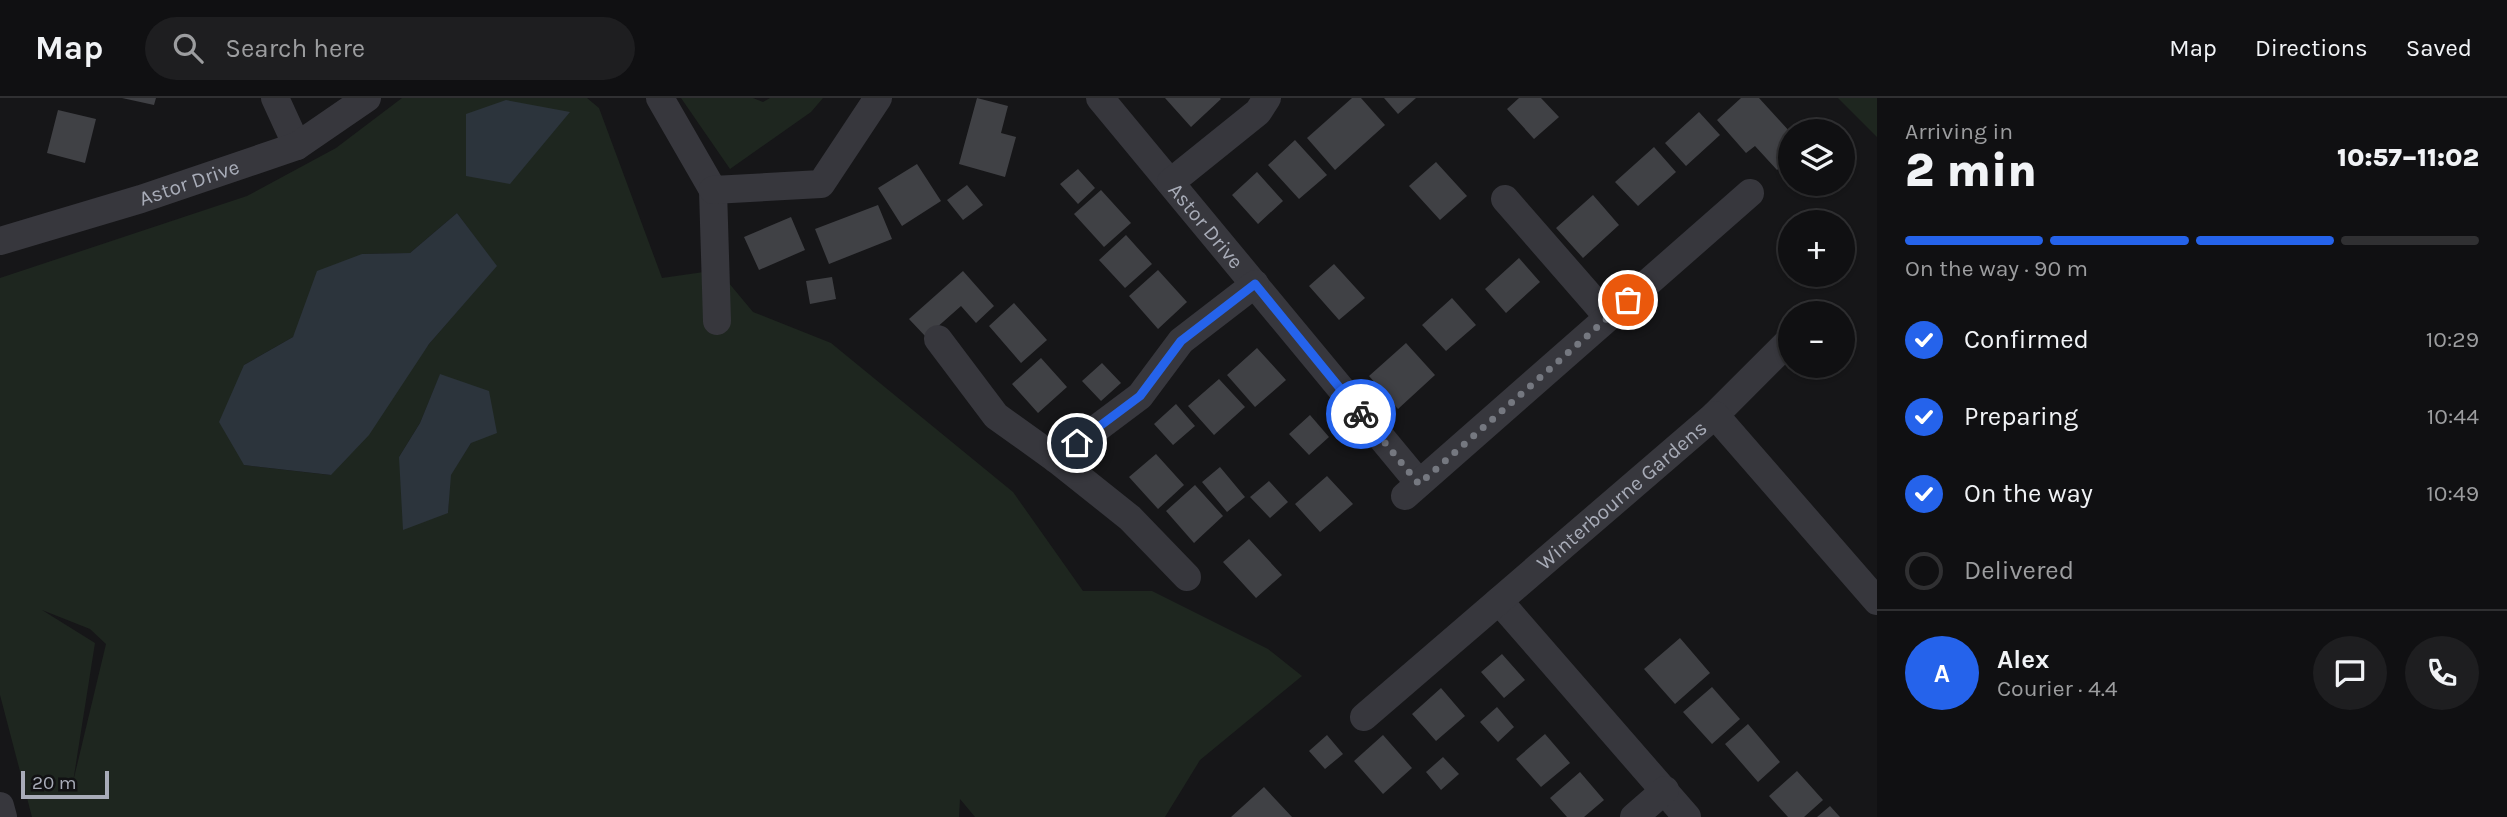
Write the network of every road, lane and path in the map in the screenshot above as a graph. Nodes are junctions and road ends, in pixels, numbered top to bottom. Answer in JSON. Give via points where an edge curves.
{"nodes":[{"id":1,"x":275,"y":98,"type":"edge"},
{"id":2,"x":367,"y":98,"type":"edge"},
{"id":3,"x":660,"y":98,"type":"edge"},
{"id":4,"x":878,"y":98,"type":"edge"},
{"id":5,"x":1100,"y":98,"type":"edge"},
{"id":6,"x":1267,"y":98,"type":"edge"},
{"id":7,"x":297,"y":146,"type":"junction"},
{"id":8,"x":1171,"y":183,"type":"junction"},
{"id":9,"x":713,"y":190,"type":"junction"},
{"id":10,"x":1750,"y":193,"type":"dead end"},
{"id":11,"x":1505,"y":199,"type":"dead end"},
{"id":12,"x":0,"y":241,"type":"edge"},
{"id":13,"x":1255,"y":284,"type":"junction"},
{"id":14,"x":1608,"y":317,"type":"junction"},
{"id":15,"x":717,"y":321,"type":"dead end"},
{"id":16,"x":938,"y":339,"type":"dead end"},
{"id":17,"x":1778,"y":352,"type":"edge"},
{"id":18,"x":1715,"y":415,"type":"junction"},
{"id":19,"x":1056,"y":459,"type":"junction"},
{"id":20,"x":1187,"y":577,"type":"dead end"},
{"id":21,"x":1499,"y":601,"type":"junction"},
{"id":22,"x":1877,"y":601,"type":"edge"},
{"id":23,"x":1364,"y":716,"type":"dead end"},
{"id":24,"x":1665,"y":790,"type":"junction"},
{"id":25,"x":0,"y":806,"type":"edge"},
{"id":26,"x":3,"y":817,"type":"edge"},
{"id":27,"x":1634,"y":817,"type":"edge"},
{"id":28,"x":1687,"y":817,"type":"edge"}],
"edges":[{"from":1,"to":7,"type":"street"},
{"from":2,"to":7,"type":"street","name":"Astor Drive"},
{"from":3,"to":9,"type":"street"},
{"from":4,"to":9,"type":"street","via":[[821,184]]},
{"from":5,"to":8,"type":"street","name":"Astor Drive"},
{"from":6,"to":8,"type":"street","via":[[1258,111]]},
{"from":7,"to":12,"type":"street","name":"Astor Drive","via":[[141,200]]},
{"from":8,"to":13,"type":"street","name":"Astor Drive"},
{"from":9,"to":15,"type":"street"},
{"from":10,"to":14,"type":"street","name":"Astor Drive"},
{"from":11,"to":14,"type":"street"},
{"from":13,"to":14,"type":"street","name":"Astor Drive","via":[[1412,490]]},
{"from":13,"to":19,"type":"street","via":[[1181,341],[1140,396]]},
{"from":16,"to":19,"type":"street","via":[[996,416]]},
{"from":17,"to":18,"type":"street"},
{"from":18,"to":21,"type":"street","name":"Winterbourne Gardens"},
{"from":18,"to":22,"type":"street","name":"Winterbourne Gardens"},
{"from":19,"to":20,"type":"street","via":[[1130,518]]},
{"from":21,"to":23,"type":"street","name":"Winterbourne Gardens"},
{"from":21,"to":24,"type":"street"},
{"from":24,"to":27,"type":"street"},
{"from":24,"to":28,"type":"street"},
{"from":25,"to":26,"type":"street"}]}
